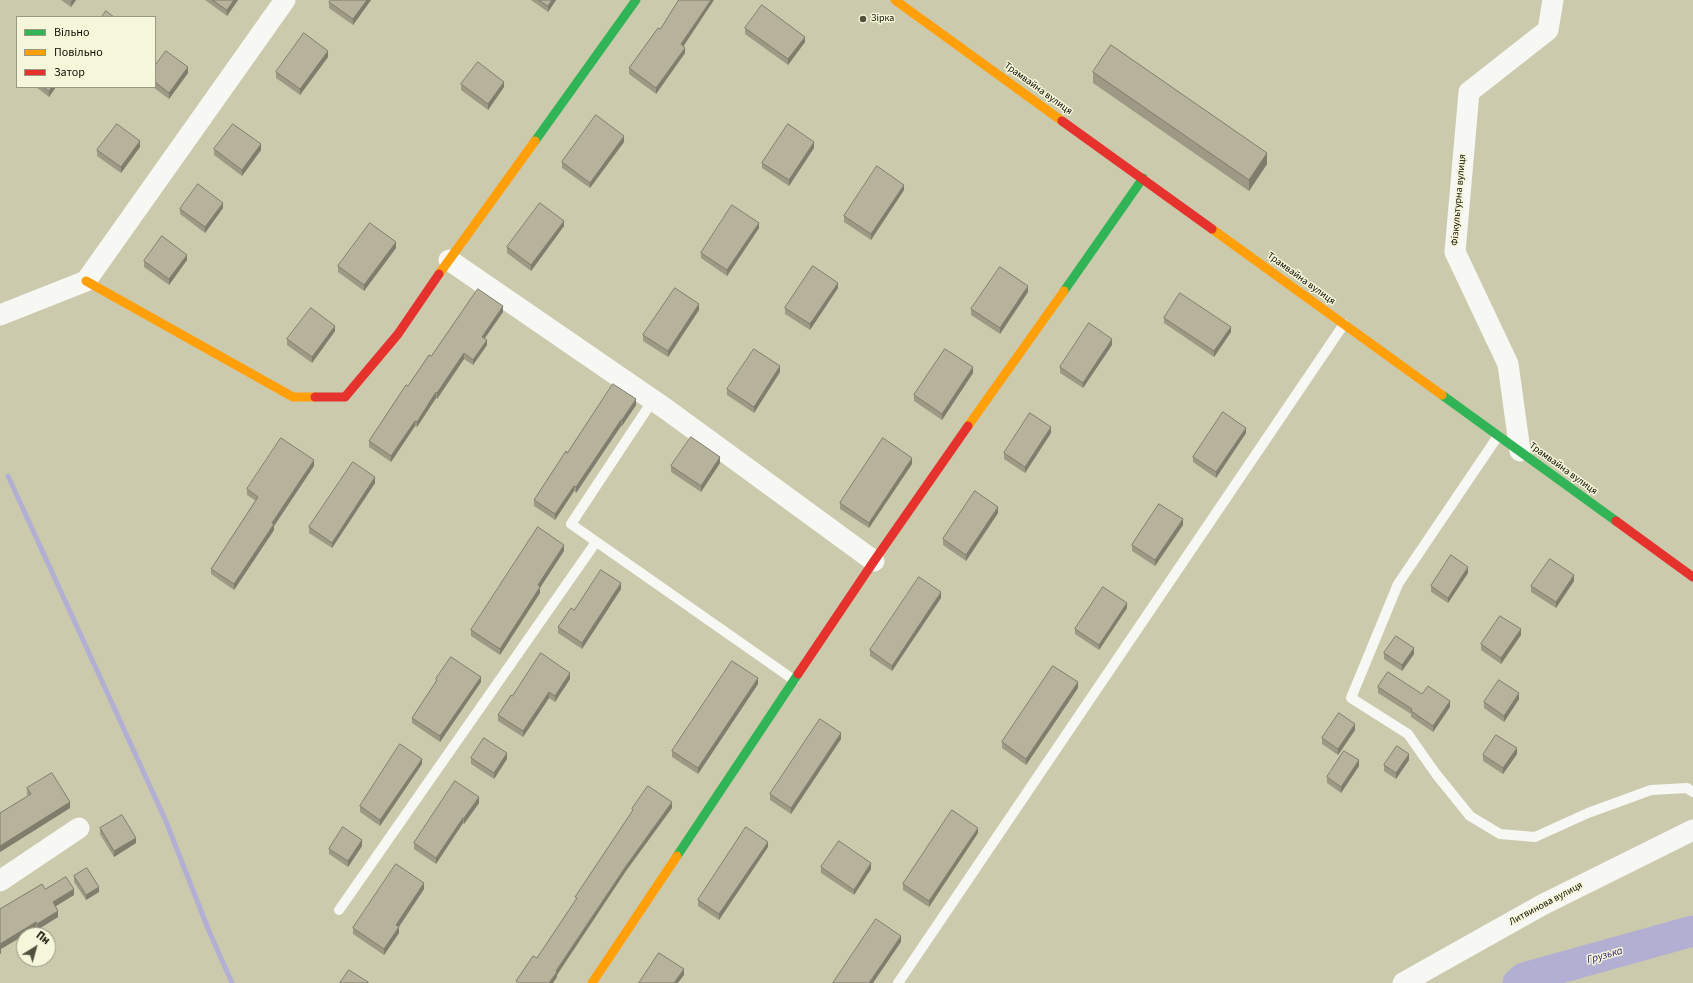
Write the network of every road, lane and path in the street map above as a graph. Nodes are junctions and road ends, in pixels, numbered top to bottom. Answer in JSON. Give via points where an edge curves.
{"nodes":[{"id":1,"x":285,"y":0,"type":"edge"},
{"id":2,"x":636,"y":0,"type":"edge"},
{"id":3,"x":895,"y":0,"type":"edge"},
{"id":4,"x":1553,"y":0,"type":"edge"},
{"id":5,"x":1142,"y":178,"type":"junction"},
{"id":6,"x":449,"y":260,"type":"junction"},
{"id":7,"x":86,"y":281,"type":"junction"},
{"id":8,"x":0,"y":315,"type":"edge"},
{"id":9,"x":1344,"y":324,"type":"junction"},
{"id":10,"x":653,"y":400,"type":"junction"},
{"id":11,"x":1498,"y":436,"type":"junction"},
{"id":12,"x":1520,"y":451,"type":"junction"},
{"id":13,"x":596,"y":542,"type":"junction"},
{"id":14,"x":874,"y":561,"type":"junction"},
{"id":15,"x":1693,"y":577,"type":"edge"},
{"id":16,"x":794,"y":680,"type":"junction"},
{"id":17,"x":1693,"y":792,"type":"edge"},
{"id":18,"x":79,"y":828,"type":"dead end"},
{"id":19,"x":1693,"y":830,"type":"edge"},
{"id":20,"x":0,"y":881,"type":"edge"},
{"id":21,"x":339,"y":910,"type":"dead end"},
{"id":22,"x":592,"y":983,"type":"edge"},
{"id":23,"x":898,"y":983,"type":"edge"},
{"id":24,"x":1403,"y":983,"type":"edge"}],
"edges":[{"from":1,"to":7,"type":"street"},
{"from":2,"to":6,"type":"street"},
{"from":3,"to":5,"type":"street","name":"Трамвайна вулиця"},
{"from":4,"to":12,"type":"street","name":"Фiзкультурна вулиця","via":[[1548,30],[1469,92],[1455,252],[1508,364]]},
{"from":5,"to":9,"type":"street","name":"Трамвайна вулиця"},
{"from":5,"to":14,"type":"street"},
{"from":6,"to":7,"type":"street","via":[[398,334],[345,397],[293,398]]},
{"from":6,"to":10,"type":"street"},
{"from":7,"to":8,"type":"street"},
{"from":9,"to":11,"type":"street","name":"Трамвайна вулиця"},
{"from":9,"to":23,"type":"lane"},
{"from":10,"to":13,"type":"lane","via":[[571,524]]},
{"from":10,"to":14,"type":"street"},
{"from":11,"to":12,"type":"street","name":"Трамвайна вулиця"},
{"from":11,"to":17,"type":"lane","via":[[1398,584],[1351,698],[1408,734],[1470,816],[1500,834],[1535,837],[1651,790],[1687,788]]},
{"from":12,"to":15,"type":"street","name":"Трамвайна вулиця"},
{"from":13,"to":16,"type":"lane"},
{"from":13,"to":21,"type":"lane"},
{"from":14,"to":16,"type":"street"},
{"from":16,"to":22,"type":"street"},
{"from":18,"to":20,"type":"street"},
{"from":19,"to":24,"type":"street","name":"Литвинова вулиця","via":[[1542,905]]}]}
